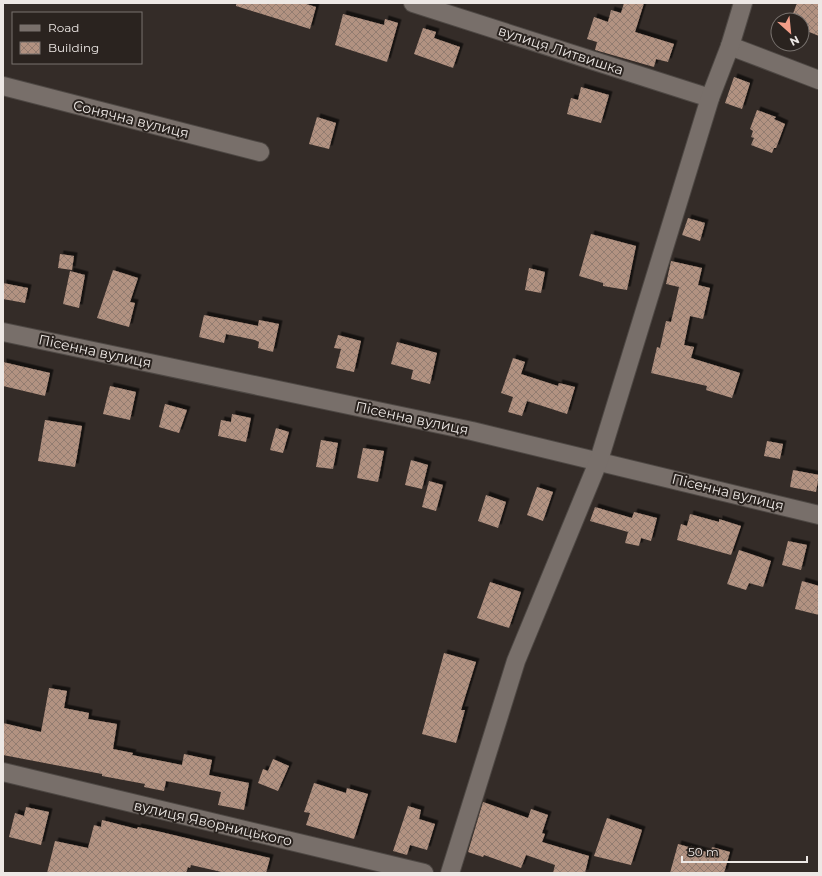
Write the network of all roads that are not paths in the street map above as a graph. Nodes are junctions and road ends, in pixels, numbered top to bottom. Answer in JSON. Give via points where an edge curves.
{"nodes":[{"id":1,"x":413,"y":3,"type":"edge"},
{"id":2,"x":743,"y":3,"type":"edge"},
{"id":3,"x":730,"y":46,"type":"junction"},
{"id":4,"x":819,"y":80,"type":"edge"},
{"id":5,"x":3,"y":86,"type":"edge"},
{"id":6,"x":710,"y":98,"type":"junction"},
{"id":7,"x":260,"y":152,"type":"dead end"},
{"id":8,"x":3,"y":332,"type":"edge"},
{"id":9,"x":600,"y":460,"type":"junction"},
{"id":10,"x":819,"y":515,"type":"edge"},
{"id":11,"x":3,"y":772,"type":"edge"},
{"id":12,"x":424,"y":873,"type":"edge"},
{"id":13,"x":450,"y":873,"type":"edge"}],
"edges":[{"from":1,"to":6,"type":"street","name":"вулиця Литвишка"},
{"from":2,"to":3,"type":"street"},
{"from":3,"to":4,"type":"street"},
{"from":3,"to":6,"type":"street"},
{"from":5,"to":7,"type":"street","name":"Сонячна вулиця"},
{"from":6,"to":9,"type":"street"},
{"from":8,"to":9,"type":"street","name":"Пісенна вулиця"},
{"from":9,"to":10,"type":"street","name":"Пісенна вулиця"},
{"from":9,"to":13,"type":"street","via":[[516,661]]},
{"from":11,"to":12,"type":"street","name":"вулиця Яворницького"}]}
